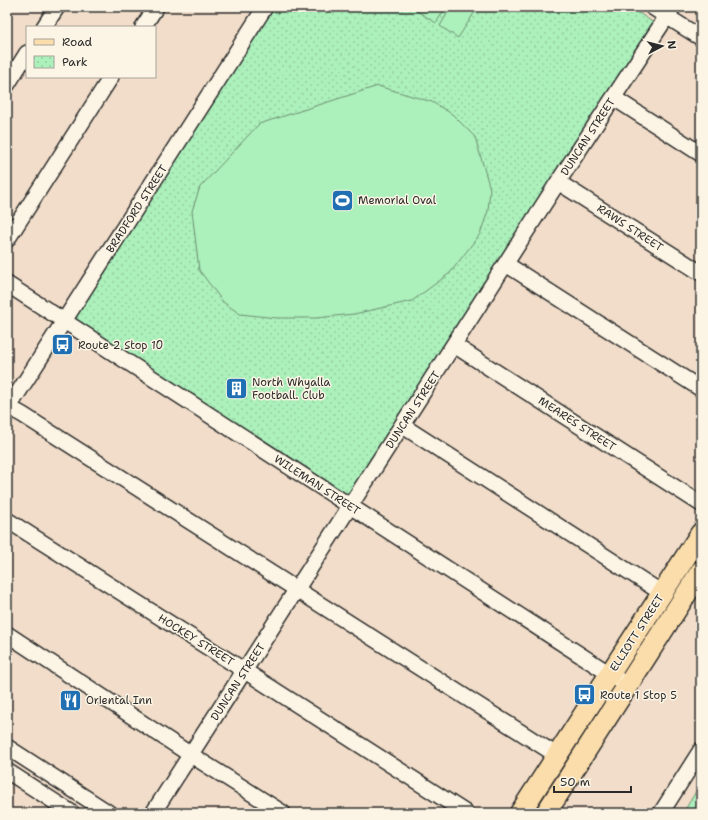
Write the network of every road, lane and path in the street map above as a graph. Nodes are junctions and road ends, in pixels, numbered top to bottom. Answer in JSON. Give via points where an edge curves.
{"nodes":[{"id":1,"x":57,"y":7,"type":"edge"},
{"id":2,"x":156,"y":7,"type":"edge"},
{"id":3,"x":265,"y":7,"type":"edge"},
{"id":4,"x":652,"y":7,"type":"edge"},
{"id":5,"x":670,"y":12,"type":"edge"},
{"id":6,"x":45,"y":26,"type":"edge"},
{"id":7,"x":144,"y":26,"type":"edge"},
{"id":8,"x":701,"y":38,"type":"edge"},
{"id":9,"x":26,"y":55,"type":"edge"},
{"id":10,"x":110,"y":78,"type":"edge"},
{"id":11,"x":7,"y":85,"type":"edge"},
{"id":12,"x":614,"y":98,"type":"junction"},
{"id":13,"x":701,"y":154,"type":"edge"},
{"id":14,"x":558,"y":182,"type":"junction"},
{"id":15,"x":7,"y":240,"type":"edge"},
{"id":16,"x":506,"y":264,"type":"junction"},
{"id":17,"x":701,"y":273,"type":"edge"},
{"id":18,"x":7,"y":284,"type":"edge"},
{"id":19,"x":64,"y":321,"type":"junction"},
{"id":20,"x":454,"y":345,"type":"junction"},
{"id":21,"x":701,"y":389,"type":"edge"},
{"id":22,"x":8,"y":408,"type":"edge"},
{"id":23,"x":403,"y":426,"type":"junction"},
{"id":24,"x":701,"y":504,"type":"edge"},
{"id":25,"x":349,"y":506,"type":"junction"},
{"id":26,"x":7,"y":520,"type":"edge"},
{"id":27,"x":701,"y":533,"type":"edge"},
{"id":28,"x":701,"y":571,"type":"edge"},
{"id":29,"x":298,"y":590,"type":"junction"},
{"id":30,"x":662,"y":593,"type":"junction"},
{"id":31,"x":7,"y":634,"type":"edge"},
{"id":32,"x":245,"y":671,"type":"junction"},
{"id":33,"x":610,"y":674,"type":"junction"},
{"id":34,"x":628,"y":686,"type":"junction"},
{"id":35,"x":7,"y":747,"type":"edge"},
{"id":36,"x":701,"y":750,"type":"edge"},
{"id":37,"x":191,"y":755,"type":"junction"},
{"id":38,"x":558,"y":756,"type":"junction"},
{"id":39,"x":7,"y":771,"type":"edge"},
{"id":40,"x":72,"y":813,"type":"edge"},
{"id":41,"x":109,"y":813,"type":"edge"},
{"id":42,"x":153,"y":813,"type":"edge"},
{"id":43,"x":283,"y":813,"type":"edge"},
{"id":44,"x":466,"y":813,"type":"edge"},
{"id":45,"x":520,"y":813,"type":"edge"},
{"id":46,"x":546,"y":813,"type":"edge"},
{"id":47,"x":661,"y":813,"type":"edge"}],
"edges":[{"from":1,"to":6,"type":"street"},
{"from":2,"to":7,"type":"street"},
{"from":3,"to":19,"type":"street","name":"BRADFORD STREET"},
{"from":4,"to":5,"type":"street"},
{"from":5,"to":8,"type":"street"},
{"from":5,"to":12,"type":"street","name":"DUNCAN STREET"},
{"from":9,"to":11,"type":"street"},
{"from":10,"to":15,"type":"street"},
{"from":12,"to":13,"type":"street"},
{"from":12,"to":14,"type":"street","name":"DUNCAN STREET"},
{"from":14,"to":16,"type":"street","name":"DUNCAN STREET"},
{"from":14,"to":17,"type":"street","name":"RAWS STREET"},
{"from":16,"to":20,"type":"street","name":"DUNCAN STREET"},
{"from":16,"to":21,"type":"street"},
{"from":18,"to":19,"type":"street","name":"WILEMAN STREET"},
{"from":19,"to":22,"type":"street","name":"BRADFORD STREET"},
{"from":19,"to":25,"type":"street","name":"WILEMAN STREET"},
{"from":20,"to":23,"type":"street","name":"DUNCAN STREET"},
{"from":20,"to":24,"type":"street","name":"MEARES STREET"},
{"from":22,"to":29,"type":"street"},
{"from":23,"to":25,"type":"street","name":"DUNCAN STREET"},
{"from":23,"to":30,"type":"street"},
{"from":25,"to":29,"type":"street","name":"DUNCAN STREET"},
{"from":25,"to":33,"type":"street","name":"WILEMAN STREET"},
{"from":26,"to":32,"type":"street","name":"HOCKEY STREET"},
{"from":27,"to":30,"type":"main road","name":"ELLIOTT STREET"},
{"from":28,"to":34,"type":"main road","name":"ELLIOTT STREET"},
{"from":29,"to":32,"type":"street","name":"DUNCAN STREET"},
{"from":29,"to":38,"type":"street"},
{"from":30,"to":33,"type":"main road","name":"ELLIOTT STREET"},
{"from":31,"to":37,"type":"street"},
{"from":32,"to":37,"type":"street","name":"DUNCAN STREET"},
{"from":32,"to":44,"type":"street","name":"HOCKEY STREET"},
{"from":33,"to":34,"type":"street","name":"WILEMAN STREET"},
{"from":33,"to":38,"type":"main road","name":"ELLIOTT STREET"},
{"from":34,"to":46,"type":"main road","name":"ELLIOTT STREET"},
{"from":35,"to":41,"type":"street"},
{"from":36,"to":47,"type":"street"},
{"from":37,"to":42,"type":"street","name":"DUNCAN STREET"},
{"from":37,"to":43,"type":"street"},
{"from":38,"to":45,"type":"main road","name":"ELLIOTT STREET"},
{"from":39,"to":40,"type":"street"}]}
